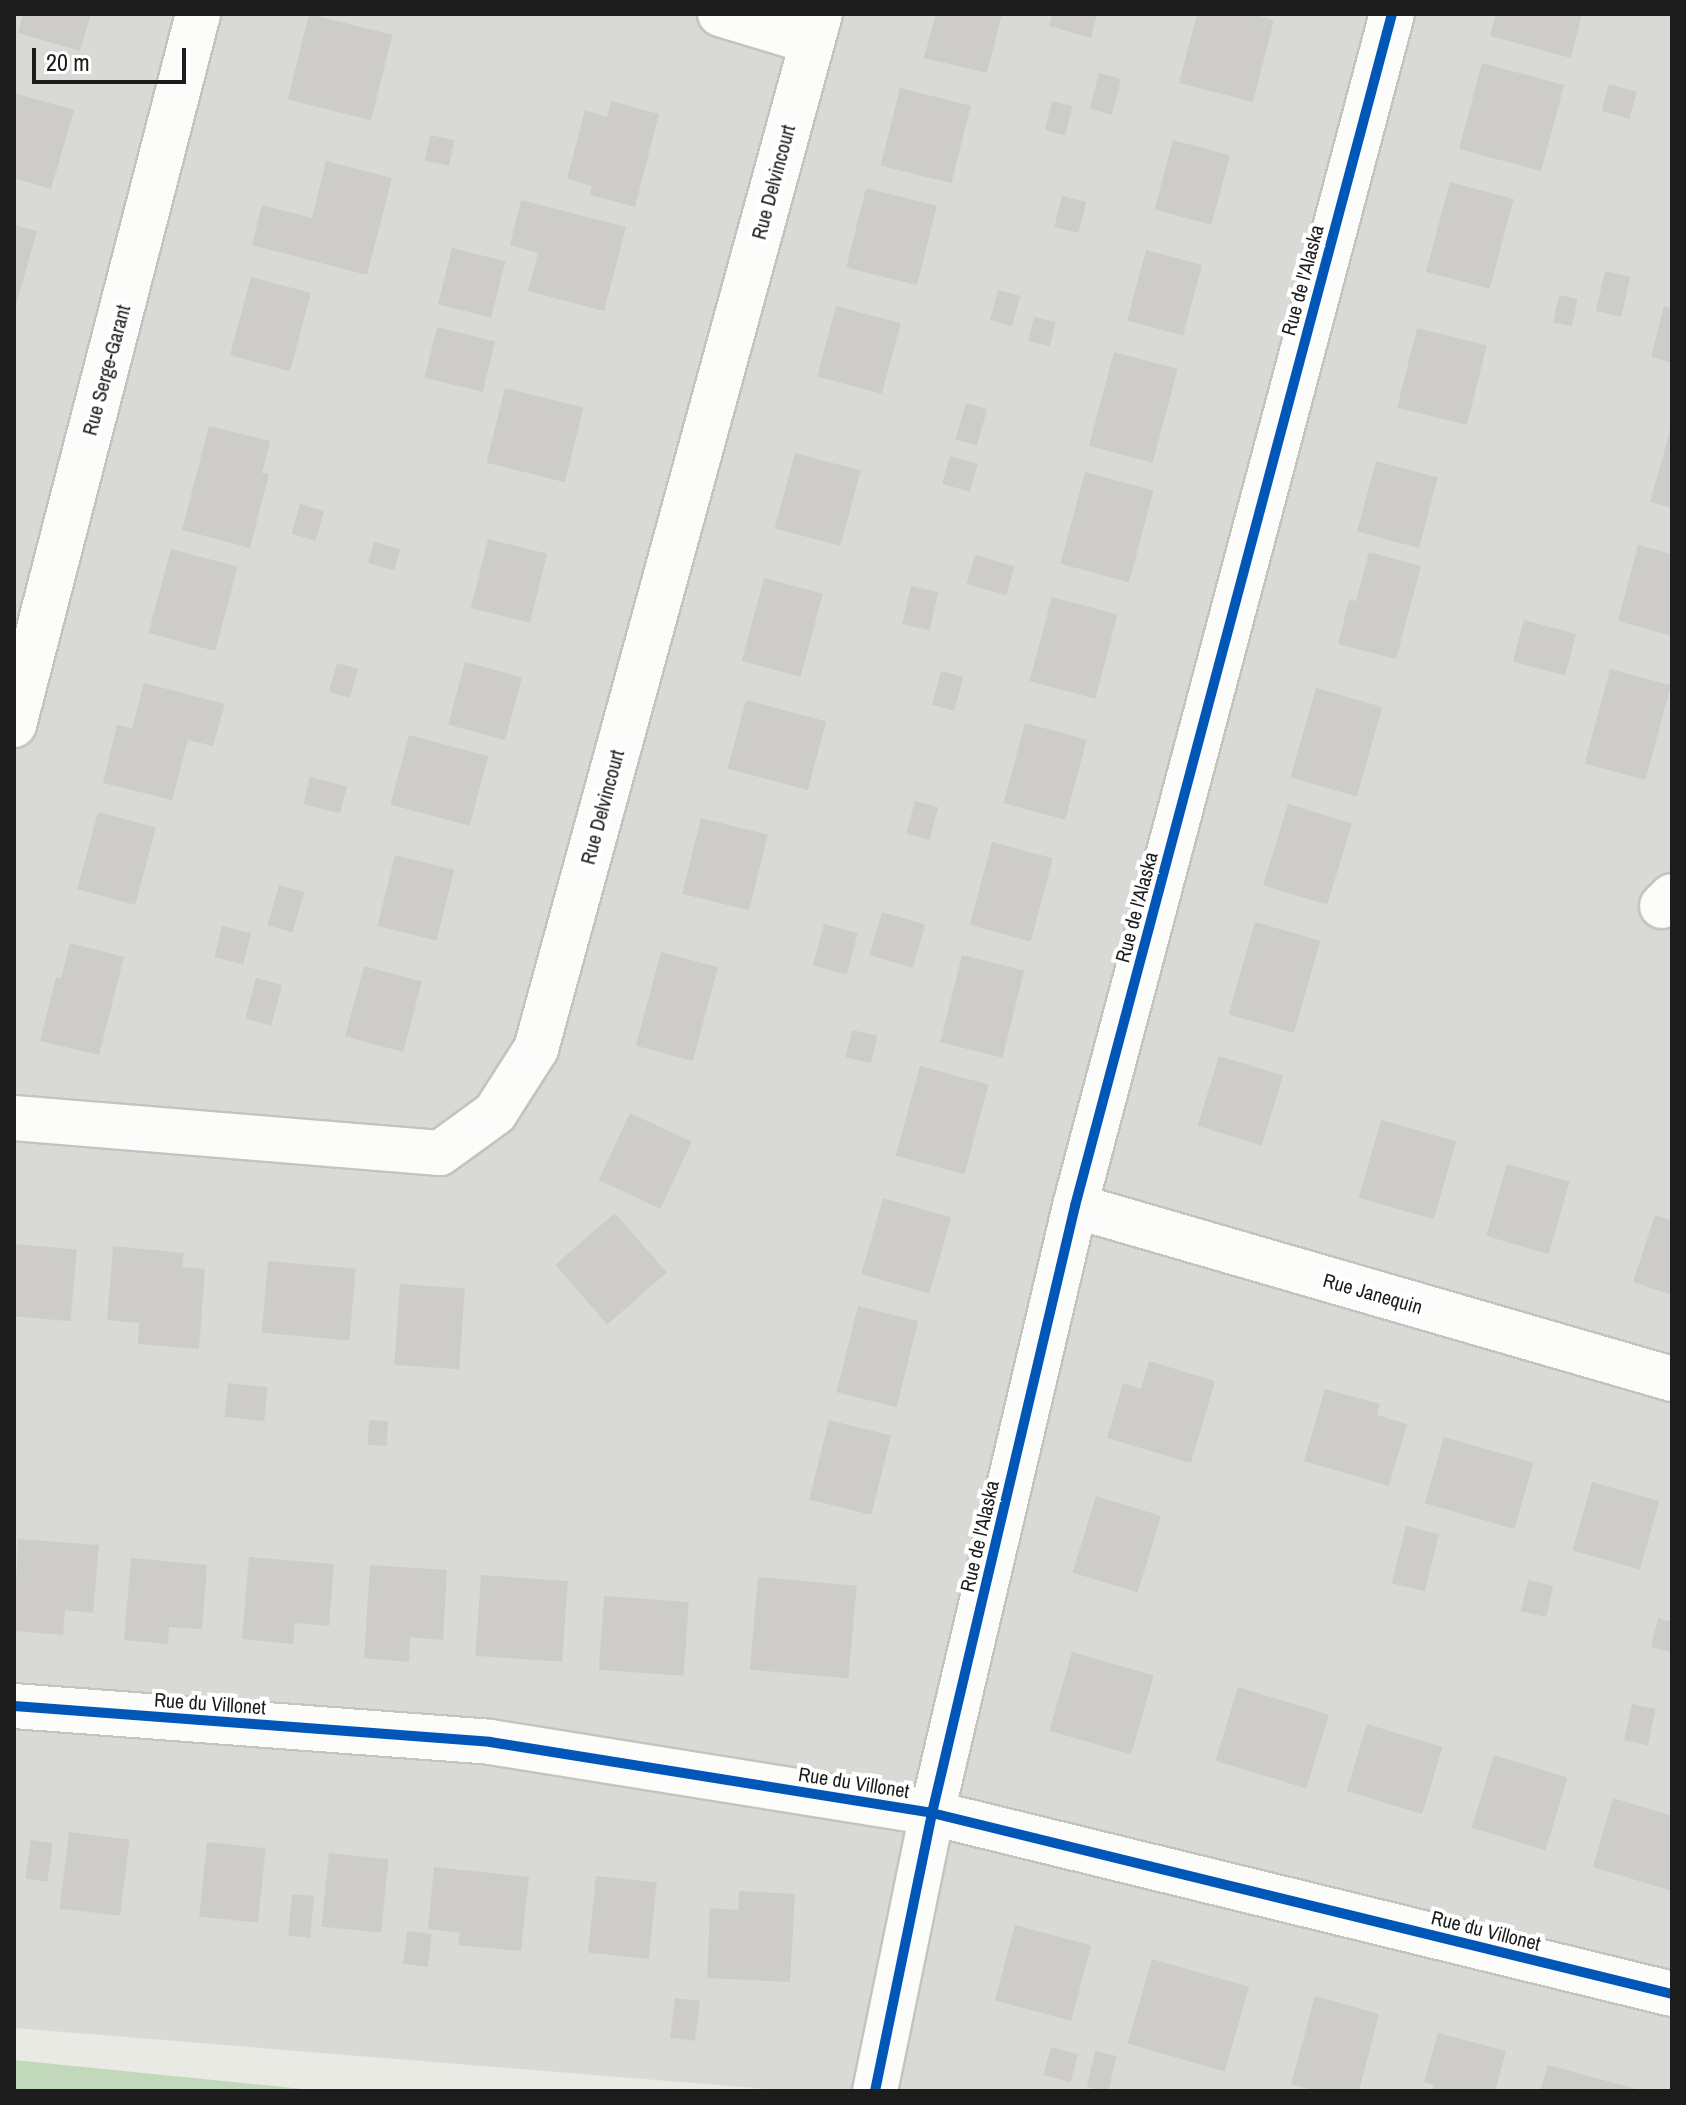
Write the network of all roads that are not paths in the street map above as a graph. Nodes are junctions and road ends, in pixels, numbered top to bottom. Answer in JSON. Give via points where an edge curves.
{"nodes":[{"id":1,"x":198,"y":14,"type":"edge"},
{"id":2,"x":720,"y":14,"type":"edge"},
{"id":3,"x":1392,"y":14,"type":"edge"},
{"id":4,"x":816,"y":28,"type":"edge"},
{"id":5,"x":14,"y":725,"type":"edge"},
{"id":6,"x":14,"y":1118,"type":"edge"},
{"id":7,"x":1075,"y":1206,"type":"junction"},
{"id":8,"x":1672,"y":1379,"type":"edge"},
{"id":9,"x":14,"y":1706,"type":"edge"},
{"id":10,"x":932,"y":1813,"type":"junction"},
{"id":11,"x":1672,"y":1994,"type":"edge"},
{"id":12,"x":875,"y":2091,"type":"edge"}],
"edges":[{"from":1,"to":5,"type":"street","name":"Rue Serge-Garant"},
{"from":2,"to":4,"type":"street"},
{"from":3,"to":7,"type":"street","name":"Rue de l'Alaska"},
{"from":4,"to":6,"type":"street","name":"Rue Delvincourt","via":[[536,1049],[495,1113],[440,1153]]},
{"from":7,"to":8,"type":"street","name":"Rue Janequin"},
{"from":7,"to":10,"type":"street","name":"Rue de l'Alaska"},
{"from":9,"to":10,"type":"street","name":"Rue du Villonet","via":[[490,1742]]},
{"from":10,"to":11,"type":"street","name":"Rue du Villonet"},
{"from":10,"to":12,"type":"street","name":"Rue de l'Alaska"}]}
